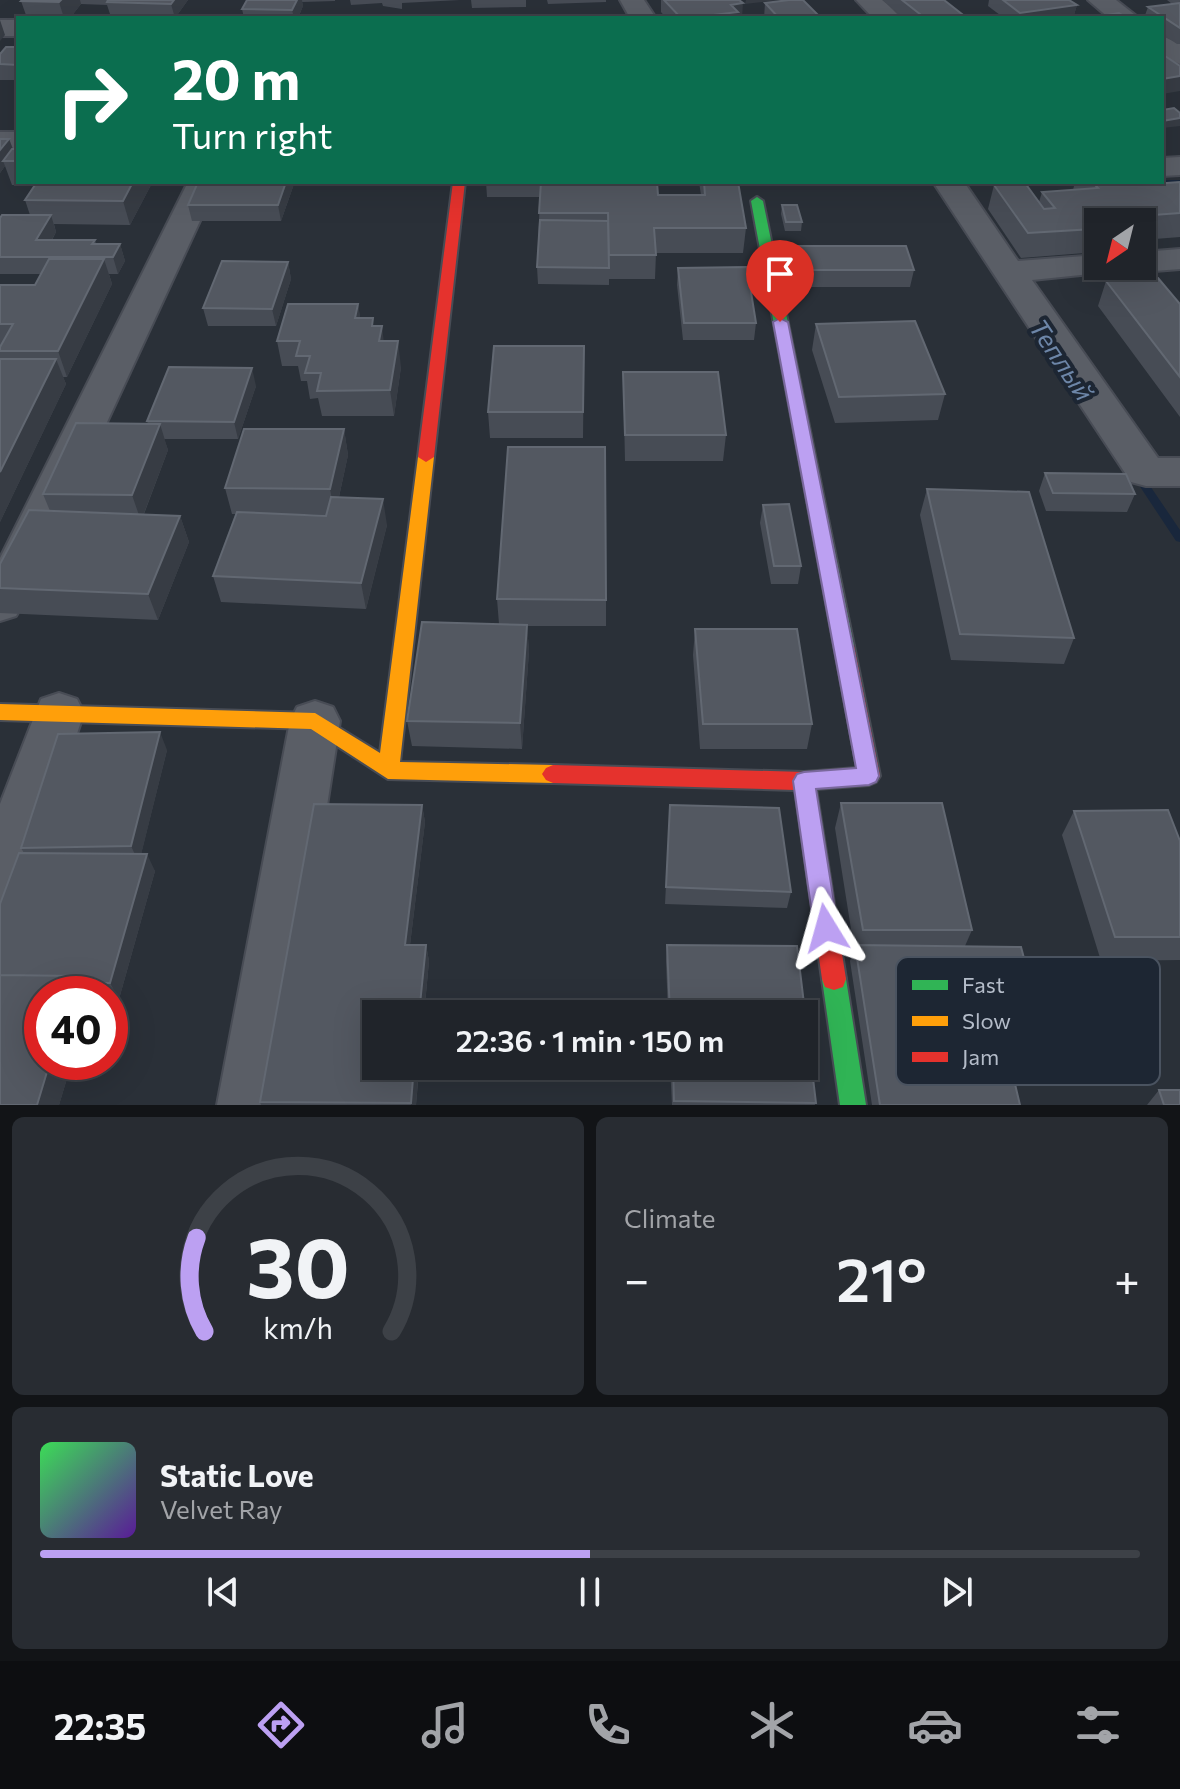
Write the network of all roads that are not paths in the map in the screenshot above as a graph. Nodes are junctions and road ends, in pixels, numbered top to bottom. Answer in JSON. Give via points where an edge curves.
{"nodes":[{"id":1,"x":868,"y":0,"type":"edge"},
{"id":2,"x":1100,"y":0,"type":"edge"},
{"id":3,"x":886,"y":16,"type":"edge"},
{"id":4,"x":1123,"y":16,"type":"edge"},
{"id":5,"x":202,"y":184,"type":"edge"},
{"id":6,"x":459,"y":184,"type":"edge"},
{"id":7,"x":949,"y":184,"type":"edge"},
{"id":8,"x":757,"y":201,"type":"dead end"},
{"id":9,"x":1180,"y":259,"type":"edge"},
{"id":10,"x":1156,"y":261,"type":"edge"},
{"id":11,"x":1084,"y":266,"type":"edge"},
{"id":12,"x":1009,"y":272,"type":"junction"},
{"id":13,"x":1180,"y":472,"type":"edge"},
{"id":14,"x":0,"y":604,"type":"edge"},
{"id":15,"x":0,"y":712,"type":"edge"},
{"id":16,"x":59,"y":713,"type":"junction"},
{"id":17,"x":315,"y":721,"type":"junction"},
{"id":18,"x":388,"y":770,"type":"junction"},
{"id":19,"x":804,"y":781,"type":"junction"},
{"id":20,"x":0,"y":878,"type":"edge"},
{"id":21,"x":249,"y":1105,"type":"edge"},
{"id":22,"x":853,"y":1105,"type":"edge"}],
"edges":[{"from":1,"to":3,"type":"street"},
{"from":2,"to":4,"type":"street"},
{"from":5,"to":14,"type":"street"},
{"from":6,"to":18,"type":"street"},
{"from":7,"to":12,"type":"street"},
{"from":8,"to":19,"type":"street","via":[[869,776]]},
{"from":9,"to":10,"type":"street"},
{"from":11,"to":12,"type":"street"},
{"from":12,"to":13,"type":"street","via":[[1146,472]]},
{"from":15,"to":16,"type":"street"},
{"from":16,"to":17,"type":"street"},
{"from":16,"to":20,"type":"street"},
{"from":17,"to":18,"type":"street"},
{"from":17,"to":21,"type":"street"},
{"from":18,"to":19,"type":"street"},
{"from":19,"to":22,"type":"street"}]}
